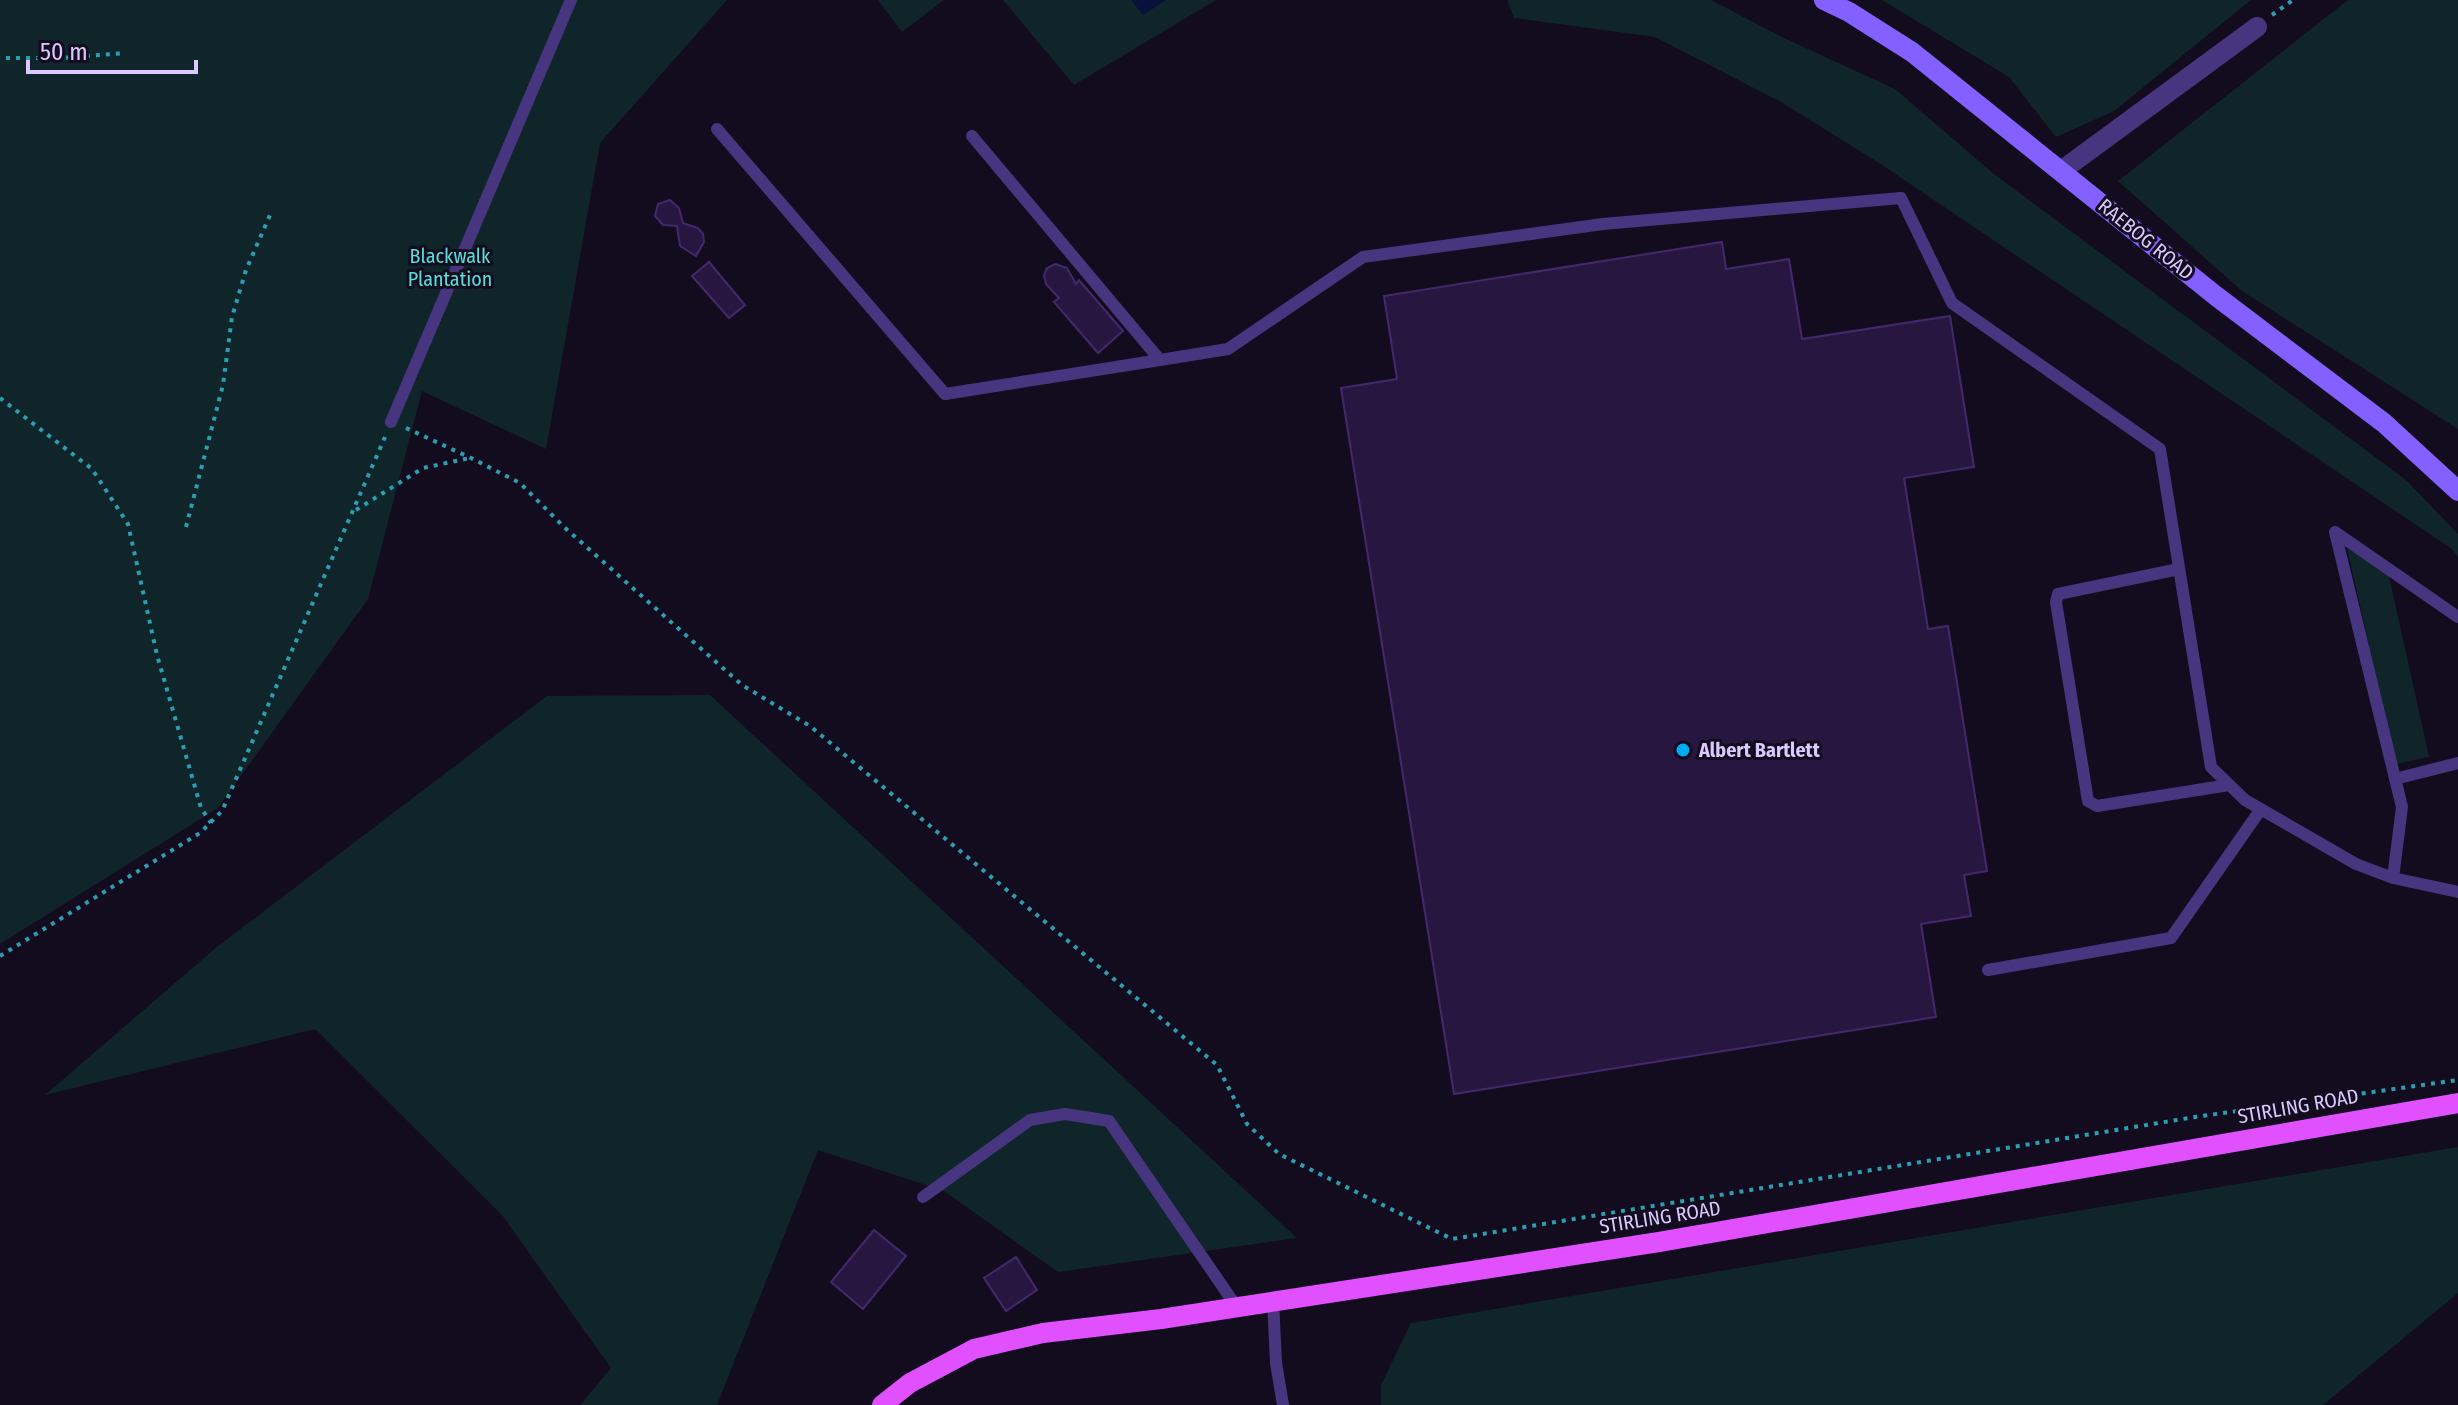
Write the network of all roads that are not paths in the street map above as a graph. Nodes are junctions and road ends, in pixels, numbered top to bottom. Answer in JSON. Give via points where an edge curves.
{"nodes":[{"id":1,"x":571,"y":0,"type":"edge"},
{"id":2,"x":1824,"y":0,"type":"edge"},
{"id":3,"x":2257,"y":27,"type":"dead end"},
{"id":4,"x":717,"y":129,"type":"dead end"},
{"id":5,"x":972,"y":136,"type":"dead end"},
{"id":6,"x":2061,"y":171,"type":"junction"},
{"id":7,"x":1160,"y":360,"type":"junction"},
{"id":8,"x":391,"y":422,"type":"road end"},
{"id":9,"x":2458,"y":491,"type":"edge"},
{"id":10,"x":2179,"y":569,"type":"junction"},
{"id":11,"x":2458,"y":617,"type":"edge"},
{"id":12,"x":2458,"y":763,"type":"edge"},
{"id":13,"x":2395,"y":779,"type":"junction"},
{"id":14,"x":2229,"y":785,"type":"junction"},
{"id":15,"x":2261,"y":809,"type":"junction"},
{"id":16,"x":2393,"y":878,"type":"junction"},
{"id":17,"x":2458,"y":892,"type":"edge"},
{"id":18,"x":1988,"y":970,"type":"dead end"},
{"id":19,"x":2458,"y":1103,"type":"edge"},
{"id":20,"x":923,"y":1197,"type":"dead end"},
{"id":21,"x":1273,"y":1300,"type":"junction"},
{"id":22,"x":1236,"y":1306,"type":"junction"},
{"id":23,"x":882,"y":1405,"type":"edge"},
{"id":24,"x":1283,"y":1405,"type":"edge"}],
"edges":[{"from":1,"to":8,"type":"lane"},
{"from":2,"to":6,"type":"main road","name":"RAEBOG ROAD","via":[[1912,52]]},
{"from":3,"to":6,"type":"street"},
{"from":4,"to":7,"type":"lane","via":[[945,394]]},
{"from":5,"to":7,"type":"lane"},
{"from":6,"to":9,"type":"main road","name":"RAEBOG ROAD","via":[[2384,423]]},
{"from":7,"to":10,"type":"lane","via":[[1228,349],[1363,257],[1603,224],[1901,198],[1952,303],[2160,449]]},
{"from":10,"to":14,"type":"lane","via":[[2211,767]]},
{"from":10,"to":14,"type":"lane","via":[[2058,594],[2088,801],[2097,806]]},
{"from":11,"to":13,"type":"lane","via":[[2335,532]]},
{"from":12,"to":13,"type":"lane"},
{"from":13,"to":16,"type":"lane","via":[[2402,807]]},
{"from":14,"to":15,"type":"lane"},
{"from":15,"to":16,"type":"lane","via":[[2356,864]]},
{"from":15,"to":18,"type":"lane","via":[[2171,938]]},
{"from":16,"to":17,"type":"lane"},
{"from":19,"to":21,"type":"main road","name":"STIRLING ROAD","via":[[1659,1242]]},
{"from":20,"to":22,"type":"lane","via":[[1030,1120],[1065,1114],[1109,1121]]},
{"from":21,"to":22,"type":"main road","name":"STIRLING ROAD"},
{"from":21,"to":24,"type":"lane"},
{"from":22,"to":23,"type":"main road","name":"STIRLING ROAD","via":[[1043,1333],[974,1349],[910,1383]]}]}
